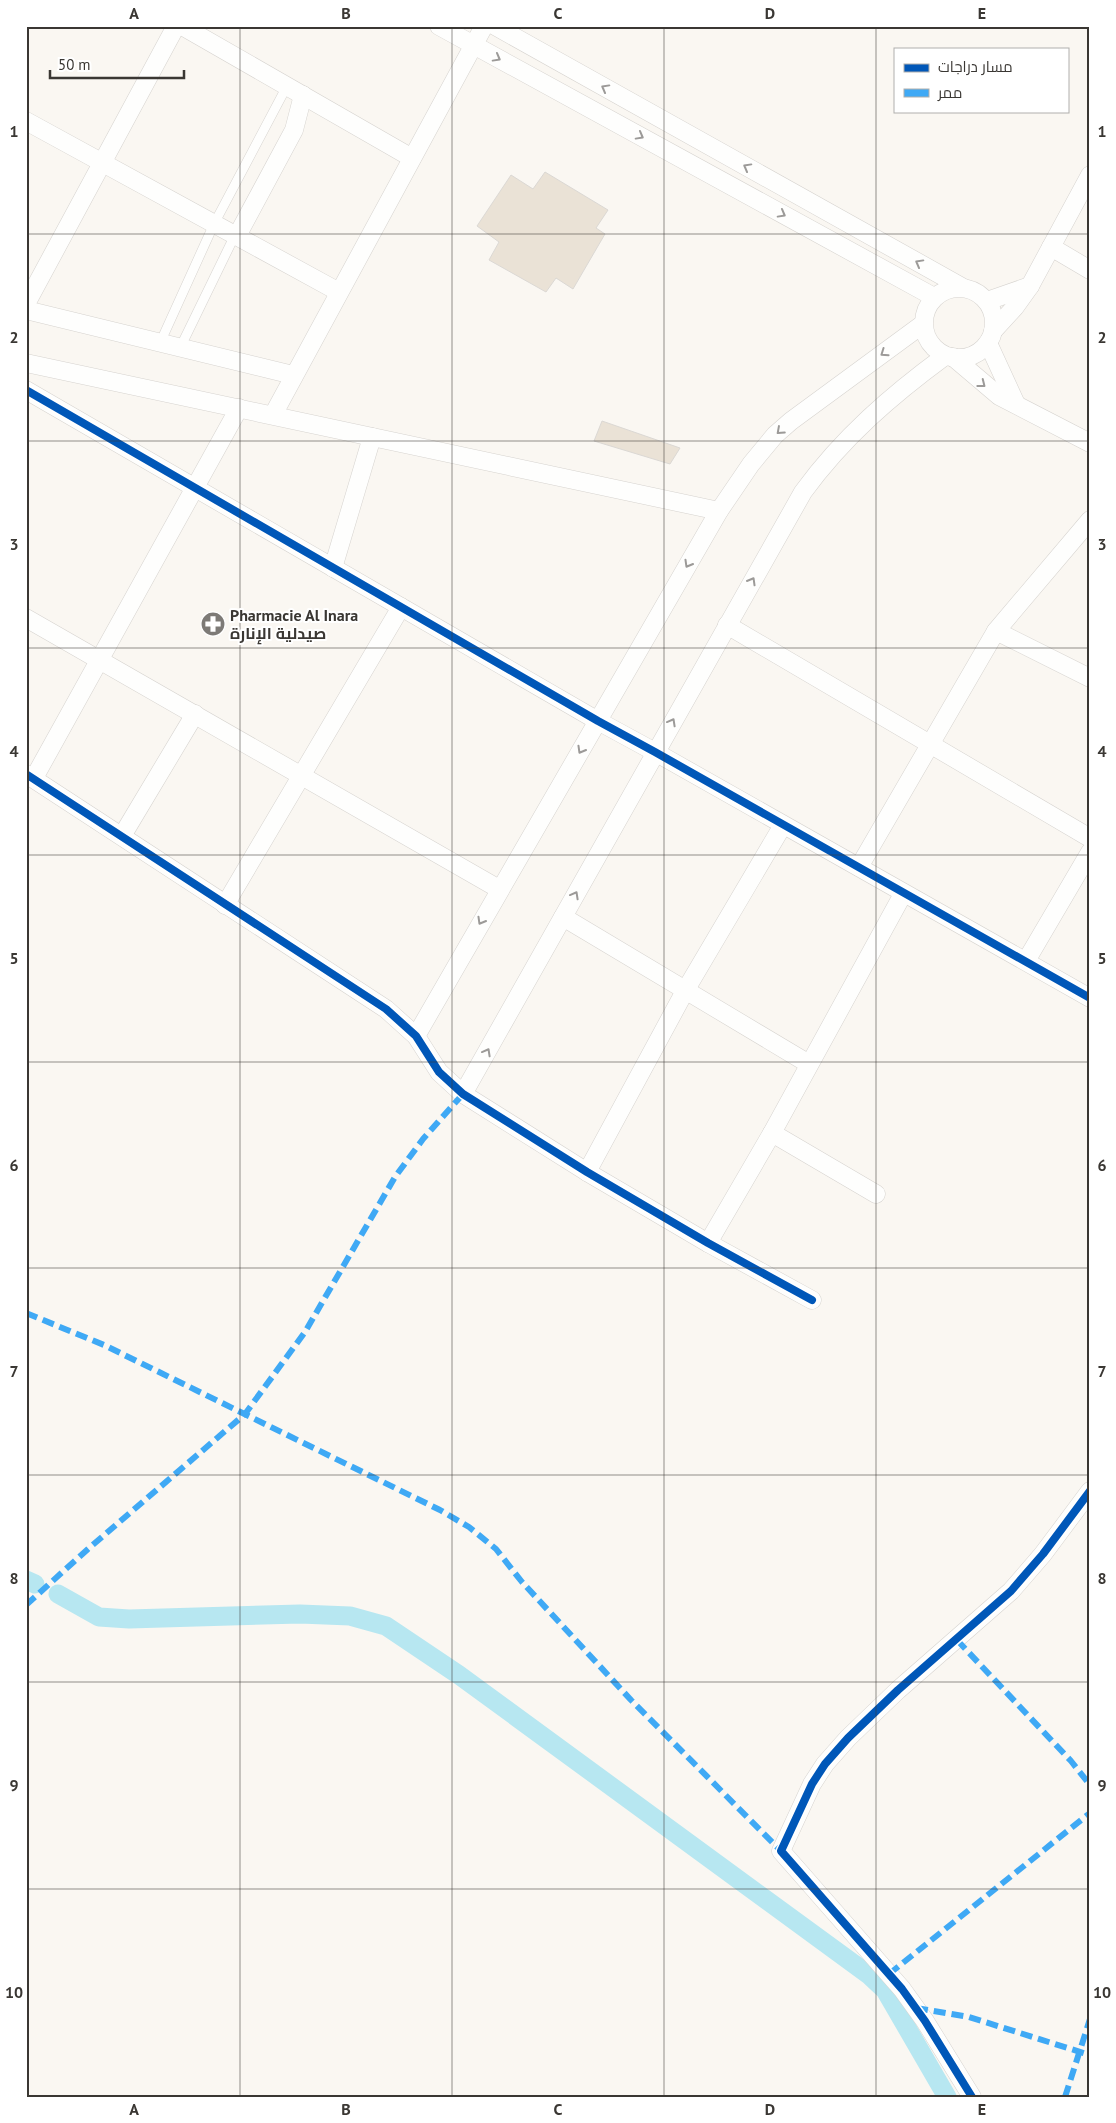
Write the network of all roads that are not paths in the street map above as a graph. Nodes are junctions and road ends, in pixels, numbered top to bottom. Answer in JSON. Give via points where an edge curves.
{"nodes":[{"id":1,"x":176,"y":26,"type":"edge"},
{"id":2,"x":182,"y":26,"type":"edge"},
{"id":3,"x":439,"y":26,"type":"edge"},
{"id":4,"x":484,"y":26,"type":"edge"},
{"id":5,"x":495,"y":26,"type":"edge"},
{"id":6,"x":474,"y":45,"type":"junction"},
{"id":7,"x":287,"y":86,"type":"junction"},
{"id":8,"x":303,"y":95,"type":"junction"},
{"id":9,"x":26,"y":121,"type":"edge"},
{"id":10,"x":412,"y":158,"type":"junction"},
{"id":11,"x":102,"y":163,"type":"junction"},
{"id":12,"x":1090,"y":175,"type":"edge"},
{"id":13,"x":214,"y":224,"type":"junction"},
{"id":14,"x":236,"y":236,"type":"junction"},
{"id":15,"x":1051,"y":247,"type":"junction"},
{"id":16,"x":1090,"y":270,"type":"edge"},
{"id":17,"x":1030,"y":286,"type":"junction"},
{"id":18,"x":962,"y":287,"type":"junction"},
{"id":19,"x":339,"y":292,"type":"junction"},
{"id":20,"x":934,"y":297,"type":"junction"},
{"id":21,"x":988,"y":302,"type":"junction"},
{"id":22,"x":26,"y":304,"type":"edge"},
{"id":23,"x":26,"y":310,"type":"edge"},
{"id":24,"x":923,"y":324,"type":"junction"},
{"id":25,"x":991,"y":337,"type":"junction"},
{"id":26,"x":160,"y":343,"type":"junction"},
{"id":27,"x":180,"y":348,"type":"junction"},
{"id":28,"x":949,"y":356,"type":"junction"},
{"id":29,"x":26,"y":363,"type":"edge"},
{"id":30,"x":293,"y":375,"type":"junction"},
{"id":31,"x":26,"y":390,"type":"edge"},
{"id":32,"x":1016,"y":404,"type":"junction"},
{"id":33,"x":239,"y":408,"type":"junction"},
{"id":34,"x":273,"y":416,"type":"junction"},
{"id":35,"x":372,"y":437,"type":"junction"},
{"id":36,"x":1090,"y":444,"type":"edge"},
{"id":37,"x":196,"y":488,"type":"junction"},
{"id":38,"x":719,"y":511,"type":"junction"},
{"id":39,"x":1090,"y":520,"type":"edge"},
{"id":40,"x":333,"y":568,"type":"junction"},
{"id":41,"x":401,"y":607,"type":"junction"},
{"id":42,"x":26,"y":618,"type":"edge"},
{"id":43,"x":727,"y":625,"type":"junction"},
{"id":44,"x":996,"y":631,"type":"junction"},
{"id":45,"x":100,"y":660,"type":"junction"},
{"id":46,"x":1090,"y":678,"type":"edge"},
{"id":47,"x":195,"y":714,"type":"junction"},
{"id":48,"x":598,"y":721,"type":"junction"},
{"id":49,"x":928,"y":744,"type":"junction"},
{"id":50,"x":655,"y":752,"type":"junction"},
{"id":51,"x":30,"y":776,"type":"edge"},
{"id":52,"x":302,"y":776,"type":"junction"},
{"id":53,"x":783,"y":825,"type":"junction"},
{"id":54,"x":122,"y":836,"type":"junction"},
{"id":55,"x":1090,"y":838,"type":"edge"},
{"id":56,"x":1090,"y":852,"type":"edge"},
{"id":57,"x":859,"y":867,"type":"junction"},
{"id":58,"x":499,"y":888,"type":"junction"},
{"id":59,"x":903,"y":894,"type":"junction"},
{"id":60,"x":225,"y":905,"type":"junction"},
{"id":61,"x":563,"y":916,"type":"junction"},
{"id":62,"x":1026,"y":961,"type":"junction"},
{"id":63,"x":685,"y":991,"type":"junction"},
{"id":64,"x":1090,"y":998,"type":"edge"},
{"id":65,"x":416,"y":1036,"type":"junction"},
{"id":66,"x":809,"y":1064,"type":"junction"},
{"id":67,"x":463,"y":1094,"type":"junction"},
{"id":68,"x":772,"y":1134,"type":"junction"},
{"id":69,"x":587,"y":1172,"type":"junction"},
{"id":70,"x":876,"y":1194,"type":"dead end"},
{"id":71,"x":708,"y":1243,"type":"junction"},
{"id":72,"x":812,"y":1300,"type":"dead end"},
{"id":73,"x":1090,"y":1491,"type":"edge"},
{"id":74,"x":972,"y":2097,"type":"edge"}],
"edges":[{"from":1,"to":11,"type":"street"},
{"from":2,"to":7,"type":"street"},
{"from":3,"to":6,"type":"street"},
{"from":4,"to":6,"type":"street"},
{"from":18,"to":5,"type":"street","one_way":true},
{"from":6,"to":10,"type":"street"},
{"from":6,"to":20,"type":"street","one_way":true},
{"from":7,"to":8,"type":"street"},
{"from":7,"to":13,"type":"lane"},
{"from":8,"to":10,"type":"street"},
{"from":8,"to":14,"type":"street","via":[[294,130]]},
{"from":9,"to":11,"type":"street"},
{"from":10,"to":19,"type":"street"},
{"from":11,"to":13,"type":"street"},
{"from":11,"to":22,"type":"street"},
{"from":12,"to":15,"type":"street"},
{"from":13,"to":14,"type":"street"},
{"from":13,"to":26,"type":"lane"},
{"from":14,"to":19,"type":"street"},
{"from":14,"to":27,"type":"lane"},
{"from":15,"to":16,"type":"street"},
{"from":15,"to":17,"type":"street"},
{"from":17,"to":21,"type":"street"},
{"from":17,"to":25,"type":"street"},
{"from":18,"to":20,"type":"street","via":[[947,289]]},
{"from":18,"to":21,"type":"street","via":[[974,291]]},
{"from":19,"to":30,"type":"street"},
{"from":20,"to":24,"type":"street","via":[[928,305]]},
{"from":21,"to":25,"type":"street","via":[[994,320]]},
{"from":23,"to":26,"type":"street"},
{"from":24,"to":28,"type":"street","via":[[930,343]]},
{"from":24,"to":38,"type":"street","one_way":true,"via":[[775,435]]},
{"from":25,"to":28,"type":"street","via":[[975,354],[965,358]]},
{"from":25,"to":32,"type":"street"},
{"from":26,"to":27,"type":"street"},
{"from":27,"to":30,"type":"street"},
{"from":28,"to":32,"type":"street","one_way":true,"via":[[992,391]]},
{"from":43,"to":28,"type":"street","one_way":true,"via":[[820,469],[880,406]]},
{"from":29,"to":33,"type":"street"},
{"from":30,"to":34,"type":"street"},
{"from":31,"to":37,"type":"street"},
{"from":32,"to":36,"type":"street"},
{"from":33,"to":34,"type":"street"},
{"from":33,"to":37,"type":"street"},
{"from":34,"to":35,"type":"street"},
{"from":35,"to":38,"type":"street"},
{"from":35,"to":40,"type":"street"},
{"from":37,"to":40,"type":"street"},
{"from":37,"to":45,"type":"street"},
{"from":38,"to":48,"type":"street","one_way":true},
{"from":39,"to":44,"type":"street"},
{"from":40,"to":41,"type":"street"},
{"from":41,"to":48,"type":"street"},
{"from":41,"to":52,"type":"street"},
{"from":42,"to":45,"type":"street"},
{"from":43,"to":49,"type":"street"},
{"from":50,"to":43,"type":"street","one_way":true},
{"from":44,"to":46,"type":"street"},
{"from":44,"to":49,"type":"street"},
{"from":45,"to":47,"type":"street"},
{"from":45,"to":51,"type":"street"},
{"from":47,"to":52,"type":"street"},
{"from":47,"to":54,"type":"street"},
{"from":48,"to":50,"type":"street"},
{"from":48,"to":58,"type":"street","one_way":true},
{"from":49,"to":55,"type":"street"},
{"from":49,"to":57,"type":"street"},
{"from":50,"to":53,"type":"street"},
{"from":61,"to":50,"type":"street","one_way":true},
{"from":51,"to":54,"type":"street"},
{"from":52,"to":58,"type":"street"},
{"from":52,"to":60,"type":"street"},
{"from":53,"to":57,"type":"street"},
{"from":53,"to":63,"type":"street"},
{"from":54,"to":60,"type":"street"},
{"from":56,"to":62,"type":"street"},
{"from":57,"to":59,"type":"street"},
{"from":58,"to":65,"type":"street","one_way":true},
{"from":59,"to":62,"type":"street"},
{"from":59,"to":66,"type":"street"},
{"from":60,"to":65,"type":"street","via":[[386,1009]]},
{"from":61,"to":63,"type":"street"},
{"from":67,"to":61,"type":"street","one_way":true},
{"from":62,"to":64,"type":"street"},
{"from":63,"to":66,"type":"street"},
{"from":63,"to":69,"type":"street"},
{"from":65,"to":67,"type":"street","via":[[439,1072]]},
{"from":66,"to":68,"type":"street"},
{"from":67,"to":69,"type":"street"},
{"from":68,"to":70,"type":"street"},
{"from":68,"to":71,"type":"street"},
{"from":69,"to":71,"type":"street"},
{"from":71,"to":72,"type":"street"},
{"from":73,"to":74,"type":"street","via":[[1011,1591],[898,1690],[837,1751],[812,1784],[781,1851],[902,1989]]}]}
